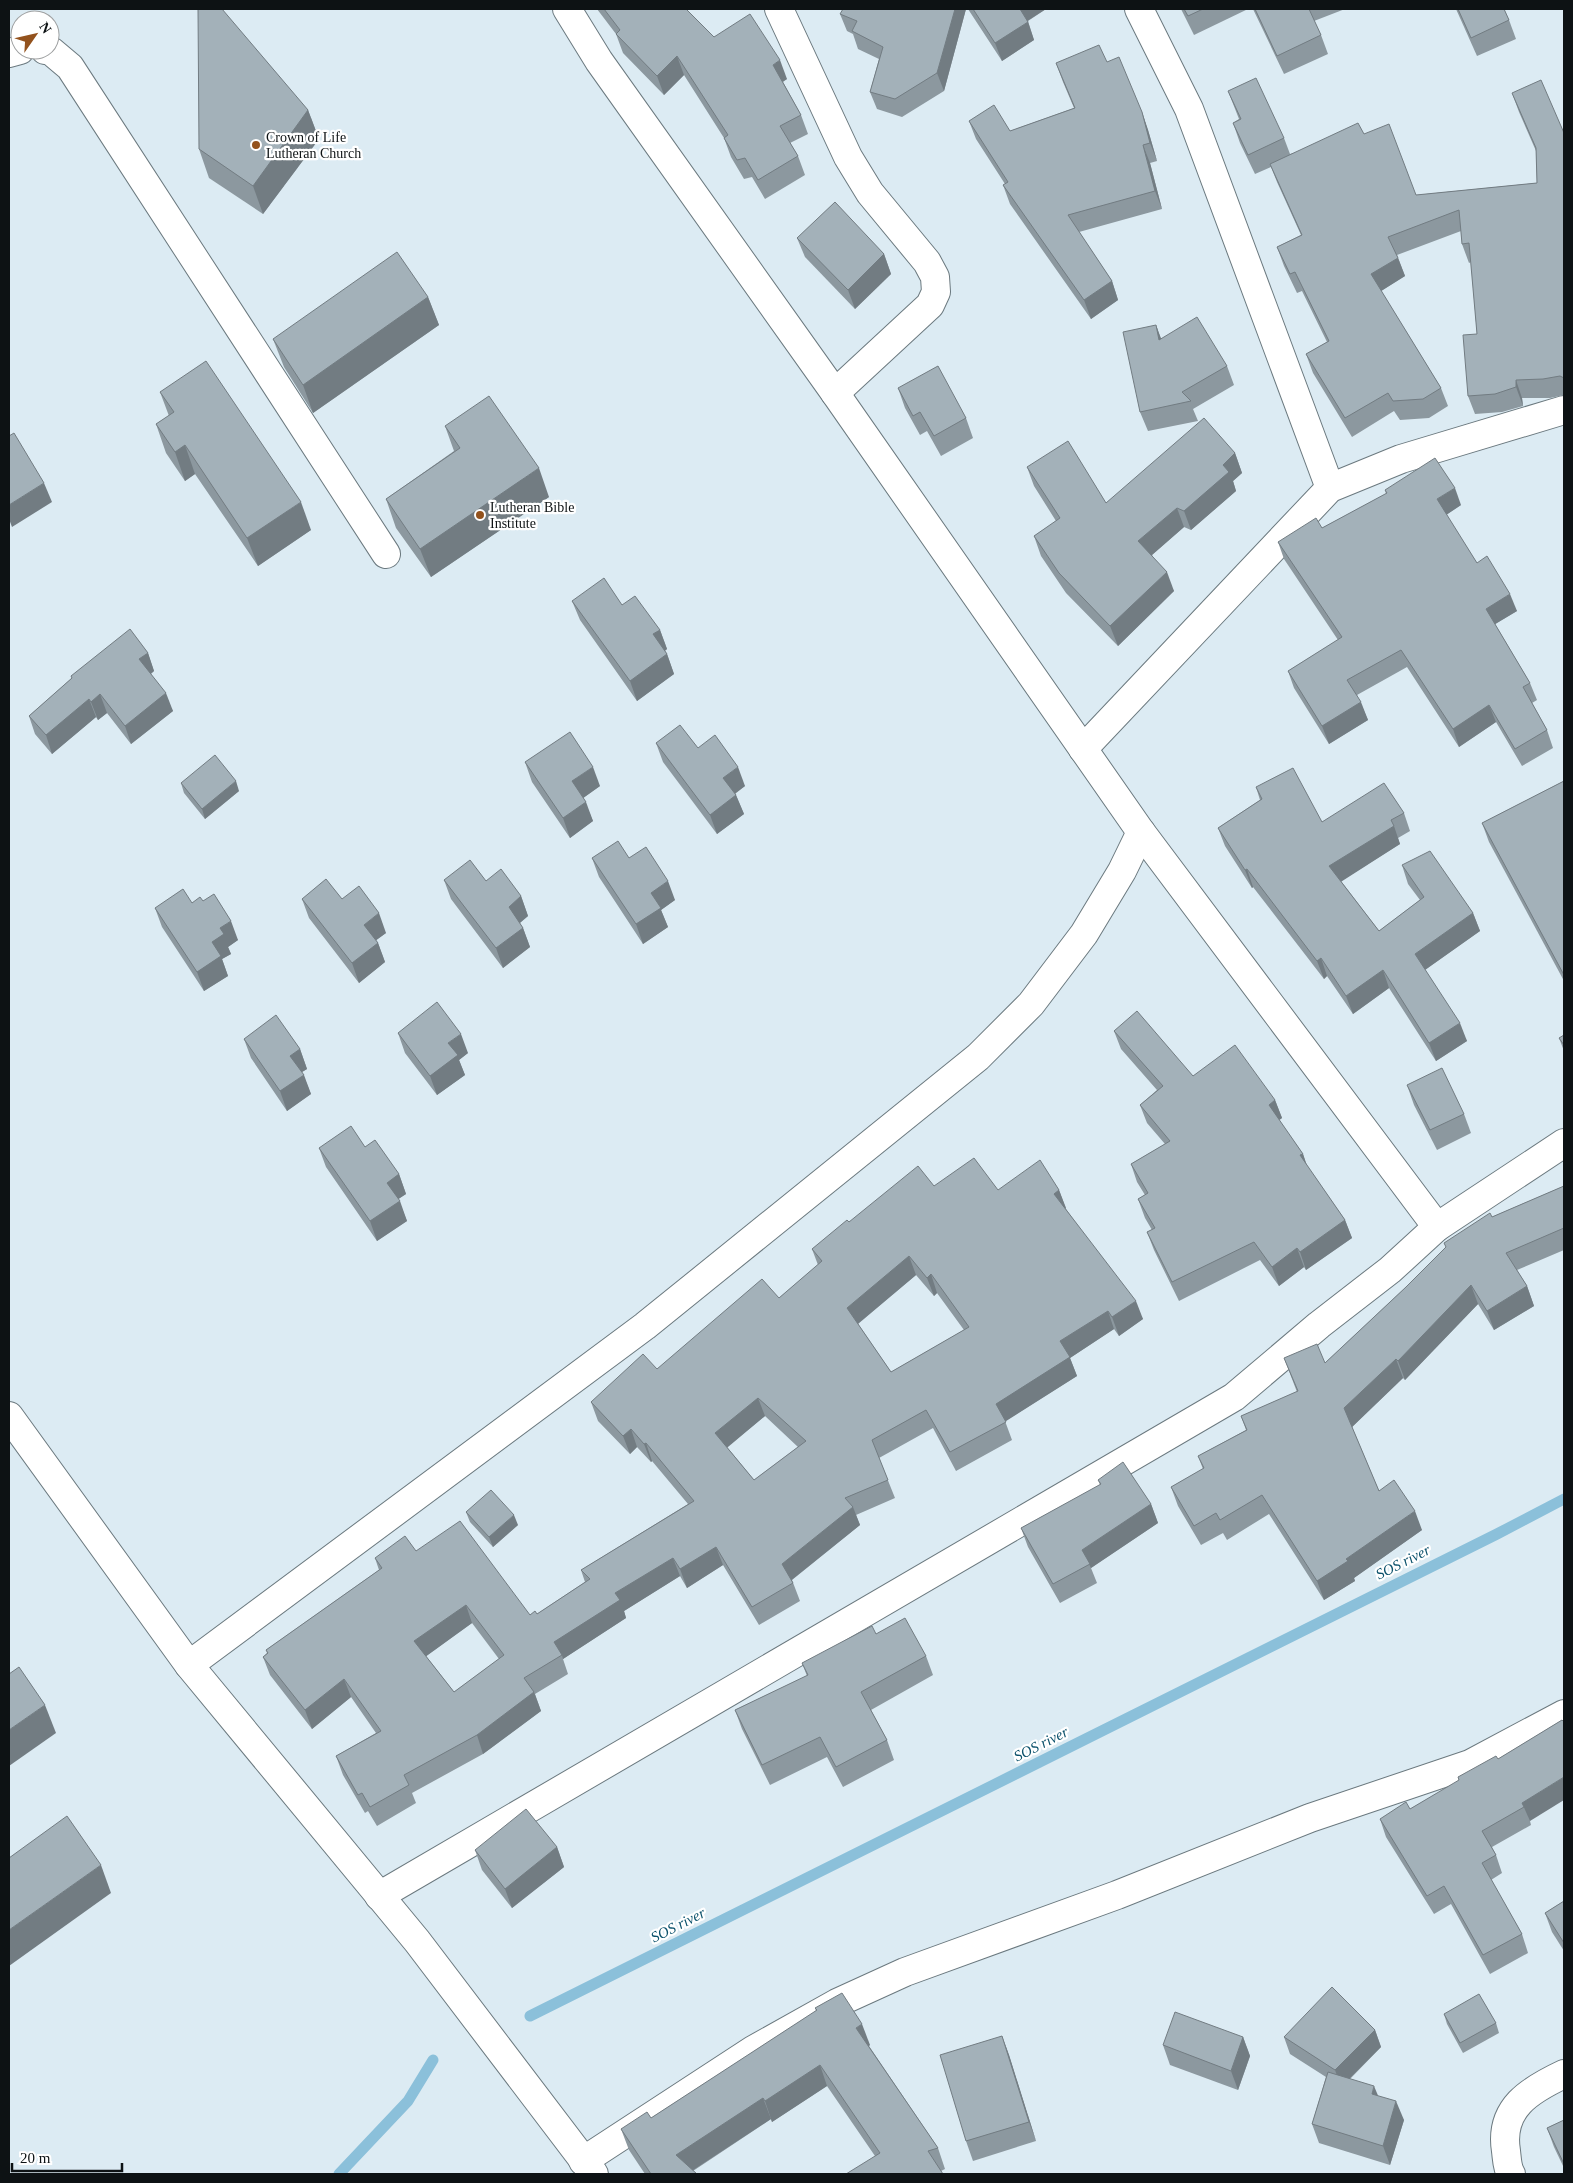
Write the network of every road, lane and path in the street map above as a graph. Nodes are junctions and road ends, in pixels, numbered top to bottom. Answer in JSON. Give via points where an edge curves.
{"nodes":[{"id":1,"x":566,"y":9,"type":"edge"},
{"id":2,"x":779,"y":9,"type":"edge"},
{"id":3,"x":1139,"y":9,"type":"edge"},
{"id":4,"x":60,"y":59,"type":"edge"},
{"id":5,"x":835,"y":394,"type":"junction"},
{"id":6,"x":1564,"y":410,"type":"edge"},
{"id":7,"x":1330,"y":488,"type":"junction"},
{"id":8,"x":386,"y":554,"type":"dead end"},
{"id":9,"x":1083,"y":749,"type":"junction"},
{"id":10,"x":1141,"y":832,"type":"junction"},
{"id":11,"x":1564,"y":1143,"type":"edge"},
{"id":12,"x":1437,"y":1227,"type":"junction"},
{"id":13,"x":9,"y":1416,"type":"edge"},
{"id":14,"x":189,"y":1665,"type":"junction"},
{"id":15,"x":1564,"y":1714,"type":"edge"},
{"id":16,"x":379,"y":1896,"type":"junction"},
{"id":17,"x":1564,"y":2074,"type":"edge"},
{"id":18,"x":589,"y":2168,"type":"edge"},
{"id":19,"x":1511,"y":2174,"type":"edge"}],
"edges":[{"from":1,"to":5,"type":"street","via":[[599,61]]},
{"from":2,"to":5,"type":"street","via":[[848,157],[870,193],[927,262],[935,277],[936,292],[930,305]]},
{"from":3,"to":7,"type":"street","via":[[1189,109]]},
{"from":4,"to":8,"type":"street","via":[[70,67]]},
{"from":5,"to":9,"type":"street"},
{"from":6,"to":7,"type":"street","via":[[1401,459]]},
{"from":7,"to":9,"type":"street"},
{"from":9,"to":10,"type":"street"},
{"from":10,"to":12,"type":"street"},
{"from":10,"to":14,"type":"street","via":[[1084,934],[1031,1004],[978,1057],[645,1326]]},
{"from":11,"to":12,"type":"street"},
{"from":12,"to":16,"type":"street","via":[[1390,1270],[1234,1397]]},
{"from":13,"to":14,"type":"street"},
{"from":14,"to":16,"type":"street"},
{"from":15,"to":18,"type":"street","via":[[1470,1764],[1310,1818],[1117,1895],[905,1972],[836,2003],[753,2050]]},
{"from":16,"to":18,"type":"street","via":[[464,2002]]},
{"from":17,"to":19,"type":"street","via":[[1527,2094],[1509,2114],[1504,2143]]}]}
